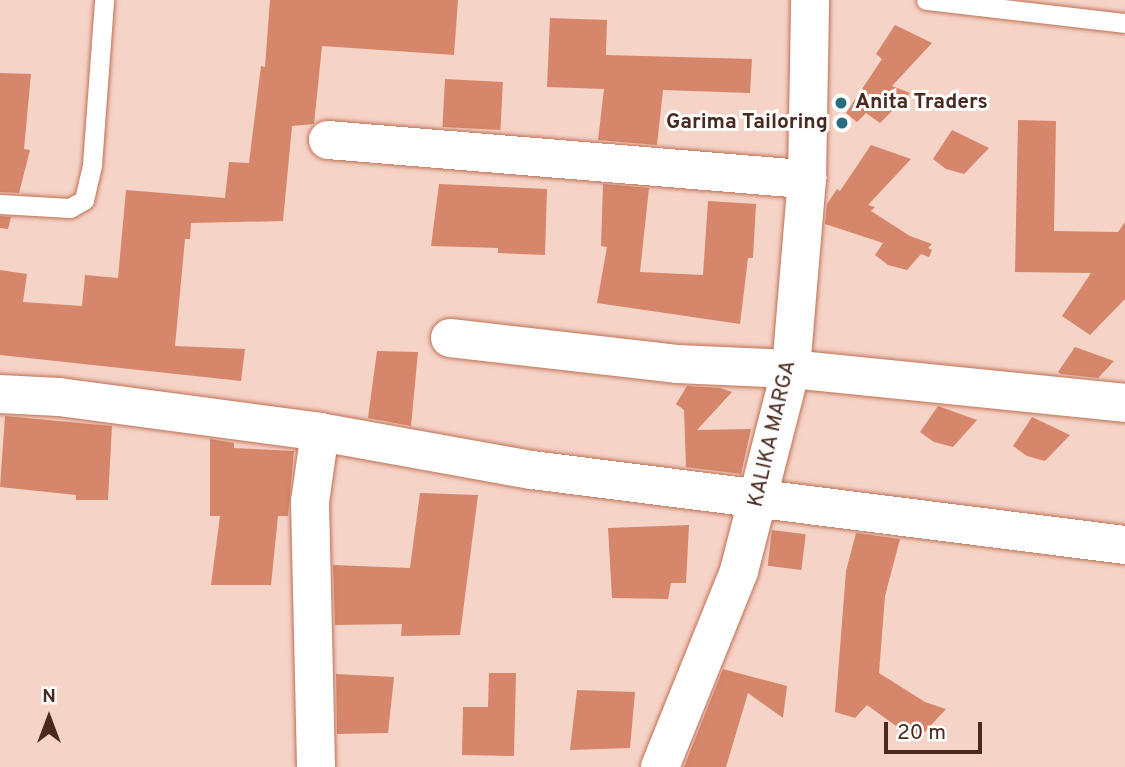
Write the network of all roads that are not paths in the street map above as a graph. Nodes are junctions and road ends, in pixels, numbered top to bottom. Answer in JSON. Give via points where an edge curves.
{"nodes":[{"id":1,"x":104,"y":0,"type":"edge"},
{"id":2,"x":810,"y":0,"type":"edge"},
{"id":3,"x":926,"y":0,"type":"edge"},
{"id":4,"x":1125,"y":23,"type":"edge"},
{"id":5,"x":328,"y":140,"type":"dead end"},
{"id":6,"x":807,"y":179,"type":"junction"},
{"id":7,"x":0,"y":204,"type":"edge"},
{"id":8,"x":450,"y":338,"type":"dead end"},
{"id":9,"x":791,"y":369,"type":"junction"},
{"id":10,"x":0,"y":394,"type":"edge"},
{"id":11,"x":1125,"y":403,"type":"edge"},
{"id":12,"x":320,"y":432,"type":"junction"},
{"id":13,"x":759,"y":498,"type":"junction"},
{"id":14,"x":1125,"y":545,"type":"edge"},
{"id":15,"x":316,"y":766,"type":"edge"},
{"id":16,"x":660,"y":767,"type":"edge"}],
"edges":[{"from":1,"to":7,"type":"lane","via":[[92,165],[84,200],[70,208]]},
{"from":2,"to":6,"type":"street","name":"KALIKA MARGA"},
{"from":3,"to":4,"type":"lane"},
{"from":5,"to":6,"type":"street"},
{"from":6,"to":9,"type":"street","name":"KALIKA MARGA"},
{"from":8,"to":9,"type":"street","via":[[677,364]]},
{"from":9,"to":11,"type":"street"},
{"from":9,"to":13,"type":"street","name":"KALIKA MARGA"},
{"from":10,"to":12,"type":"street","via":[[59,397]]},
{"from":12,"to":13,"type":"street","via":[[532,470]]},
{"from":12,"to":15,"type":"street","via":[[310,502]]},
{"from":13,"to":14,"type":"street"},
{"from":13,"to":16,"type":"street","name":"KALIKA MARGA","via":[[739,571]]}]}
